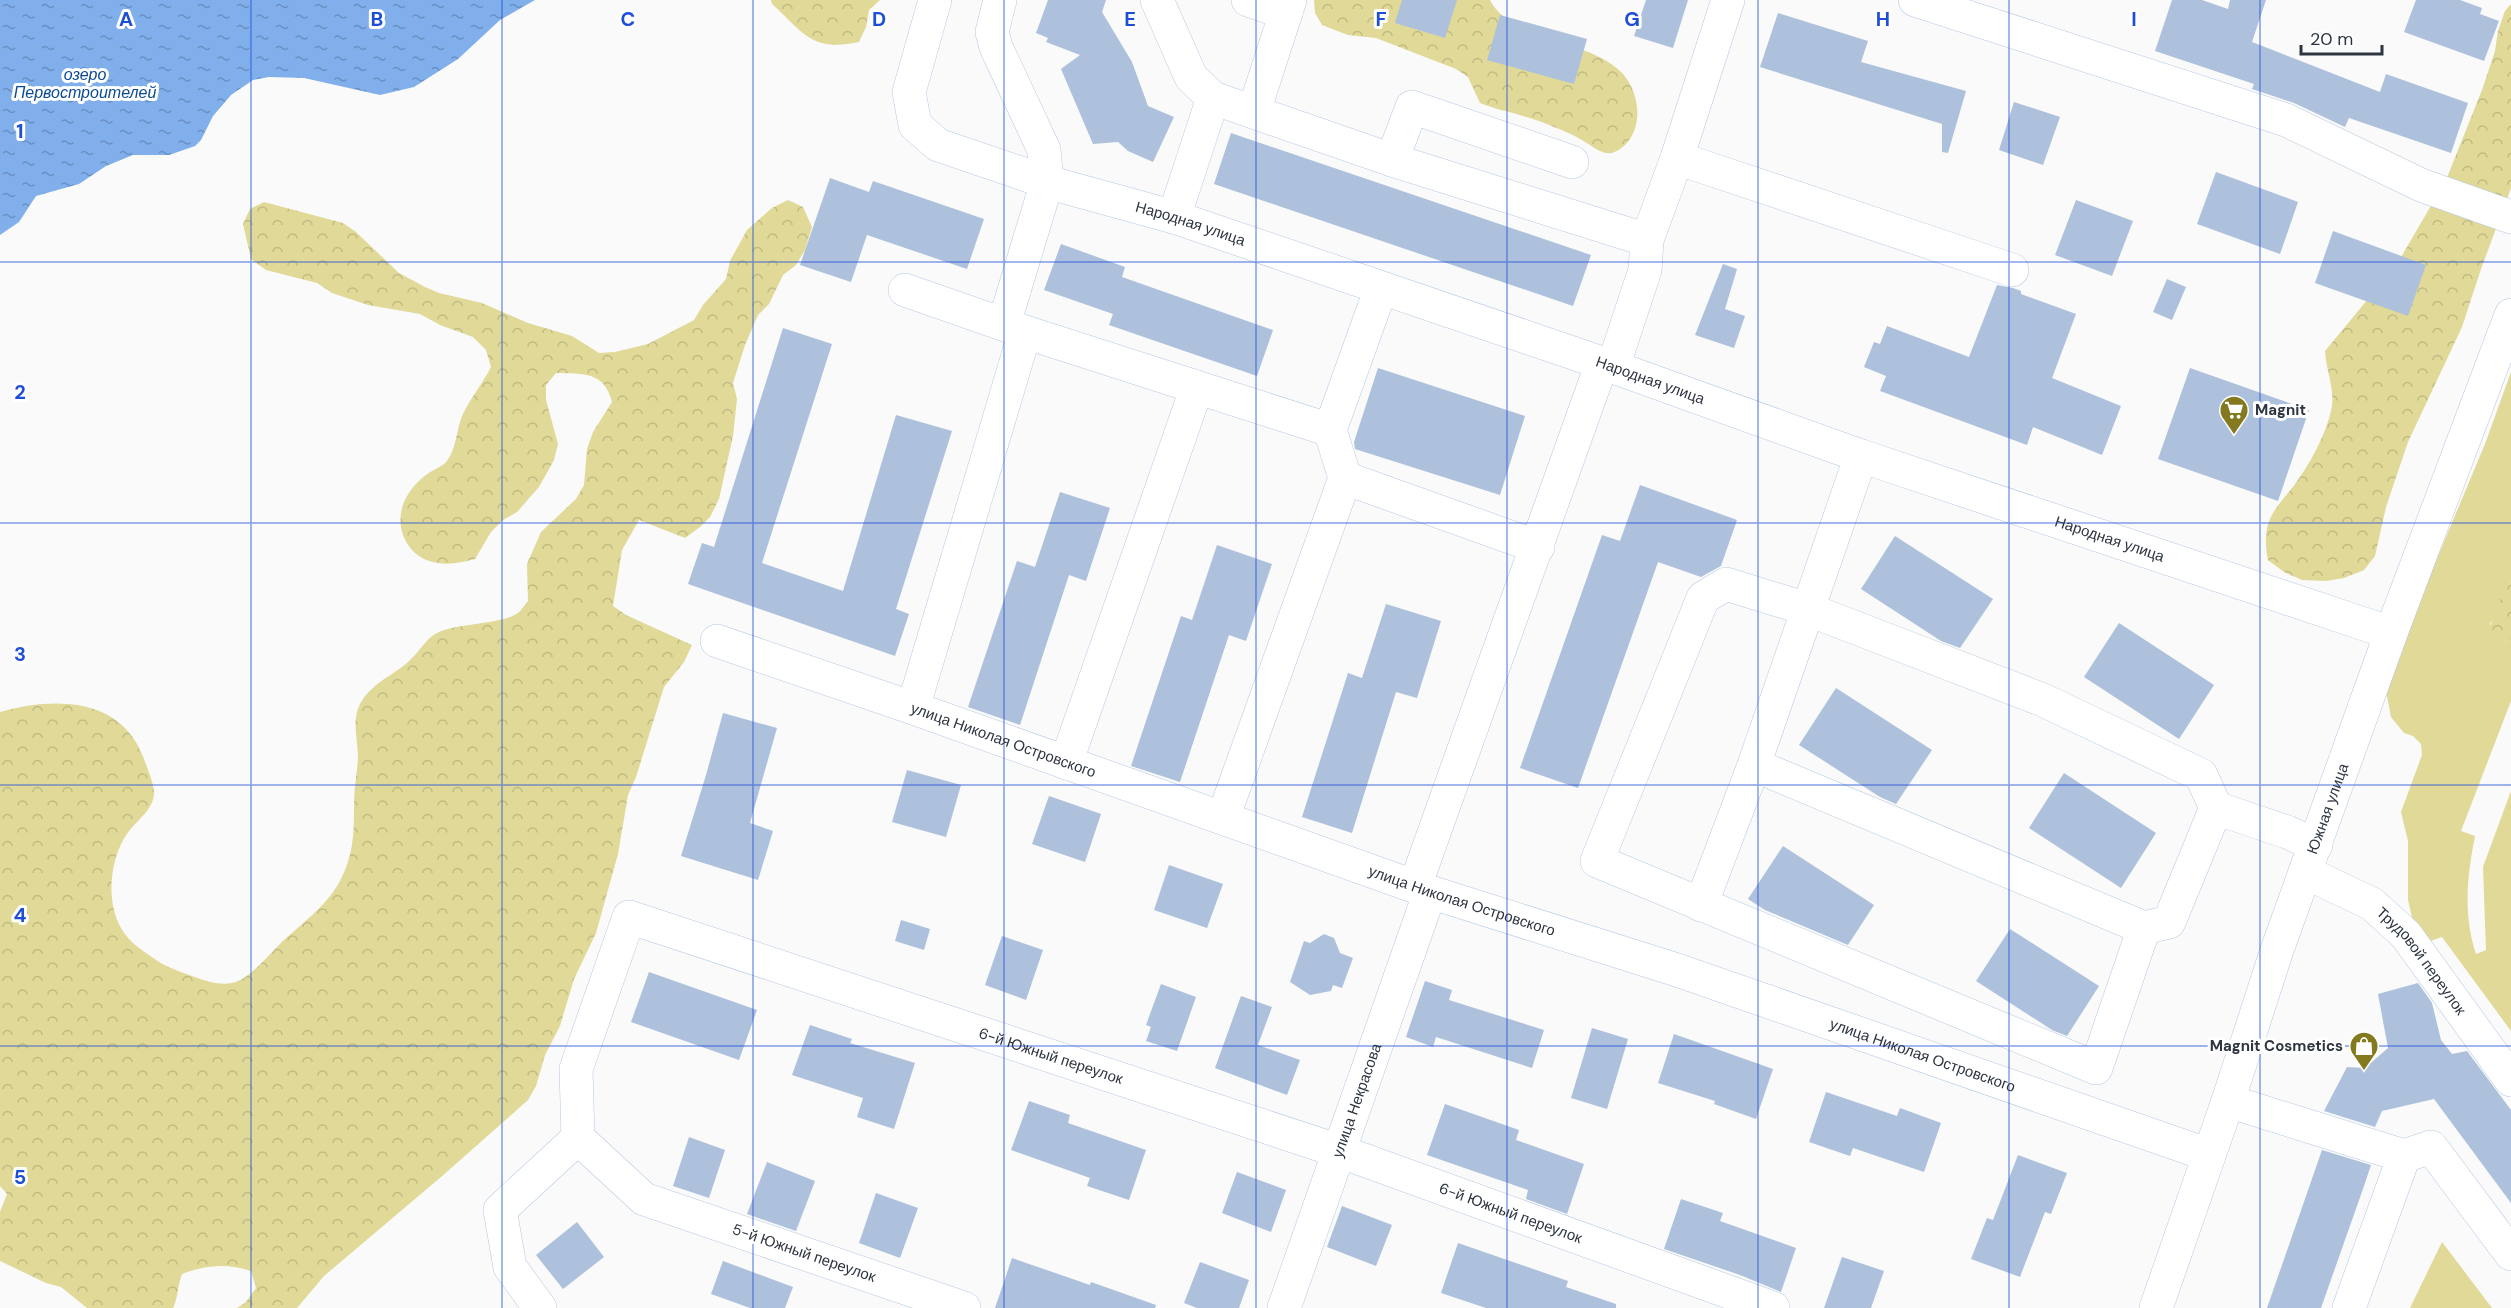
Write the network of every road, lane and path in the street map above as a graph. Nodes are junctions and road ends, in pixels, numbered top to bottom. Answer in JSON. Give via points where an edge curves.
{"nodes":[{"id":1,"x":935,"y":0,"type":"edge"},
{"id":2,"x":1000,"y":0,"type":"edge"},
{"id":3,"x":1157,"y":0,"type":"edge"},
{"id":4,"x":1248,"y":0,"type":"edge"},
{"id":5,"x":1728,"y":0,"type":"edge"},
{"id":6,"x":1916,"y":0,"type":"edge"},
{"id":7,"x":1288,"y":6,"type":"edge"},
{"id":8,"x":1213,"y":98,"type":"junction"},
{"id":9,"x":1254,"y":111,"type":"junction"},
{"id":10,"x":1677,"y":158,"type":"junction"},
{"id":11,"x":1392,"y":160,"type":"junction"},
{"id":12,"x":1572,"y":162,"type":"dead end"},
{"id":13,"x":1047,"y":182,"type":"junction"},
{"id":14,"x":1174,"y":217,"type":"junction"},
{"id":15,"x":2511,"y":217,"type":"edge"},
{"id":16,"x":1647,"y":240,"type":"junction"},
{"id":17,"x":2012,"y":270,"type":"dead end"},
{"id":18,"x":1382,"y":288,"type":"junction"},
{"id":19,"x":905,"y":290,"type":"dead end"},
{"id":20,"x":2511,"y":315,"type":"edge"},
{"id":21,"x":1015,"y":328,"type":"junction"},
{"id":22,"x":1608,"y":365,"type":"junction"},
{"id":23,"x":1197,"y":387,"type":"junction"},
{"id":24,"x":1330,"y":430,"type":"junction"},
{"id":25,"x":1861,"y":456,"type":"junction"},
{"id":26,"x":1345,"y":478,"type":"junction"},
{"id":27,"x":1538,"y":548,"type":"junction"},
{"id":28,"x":1807,"y":609,"type":"junction"},
{"id":29,"x":2391,"y":633,"type":"junction"},
{"id":30,"x":717,"y":641,"type":"dead end"},
{"id":31,"x":913,"y":708,"type":"junction"},
{"id":32,"x":1066,"y":763,"type":"junction"},
{"id":33,"x":1754,"y":765,"type":"junction"},
{"id":34,"x":2216,"y":808,"type":"junction"},
{"id":35,"x":1223,"y":818,"type":"junction"},
{"id":36,"x":2311,"y":858,"type":"junction"},
{"id":37,"x":1423,"y":889,"type":"junction"},
{"id":38,"x":1701,"y":905,"type":"junction"},
{"id":39,"x":2144,"y":928,"type":"junction"},
{"id":40,"x":2511,"y":1080,"type":"edge"},
{"id":41,"x":2228,"y":1101,"type":"junction"},
{"id":42,"x":578,"y":1138,"type":"junction"},
{"id":43,"x":1339,"y":1151,"type":"junction"},
{"id":44,"x":2209,"y":1155,"type":"junction"},
{"id":45,"x":2404,"y":1156,"type":"junction"},
{"id":46,"x":2511,"y":1254,"type":"edge"},
{"id":47,"x":540,"y":1308,"type":"edge"},
{"id":48,"x":963,"y":1308,"type":"edge"},
{"id":49,"x":1284,"y":1308,"type":"edge"},
{"id":50,"x":1773,"y":1308,"type":"edge"},
{"id":51,"x":2156,"y":1308,"type":"edge"},
{"id":52,"x":2349,"y":1308,"type":"edge"}],
"edges":[{"from":1,"to":13,"type":"street","name":"Народная улица","via":[[909,92],[915,125],[938,145]]},
{"from":2,"to":13,"type":"street","via":[[992,32],[996,48],[1044,150]]},
{"from":3,"to":8,"type":"street","via":[[1191,76]]},
{"from":4,"to":7,"type":"street"},
{"from":5,"to":10,"type":"street","name":"улица Некрасова"},
{"from":6,"to":15,"type":"street","via":[[2286,120],[2421,185]]},
{"from":7,"to":9,"type":"street"},
{"from":8,"to":9,"type":"street"},
{"from":8,"to":14,"type":"street"},
{"from":9,"to":11,"type":"street"},
{"from":10,"to":16,"type":"street","name":"улица Некрасова"},
{"from":10,"to":17,"type":"street"},
{"from":11,"to":12,"type":"street","via":[[1412,107]]},
{"from":11,"to":16,"type":"street"},
{"from":13,"to":14,"type":"street","name":"Народная улица"},
{"from":13,"to":21,"type":"street"},
{"from":14,"to":18,"type":"street","name":"Народная улица"},
{"from":16,"to":22,"type":"street","name":"улица Некрасова","via":[[1645,270]]},
{"from":18,"to":22,"type":"street","name":"Народная улица"},
{"from":18,"to":24,"type":"street"},
{"from":19,"to":21,"type":"street"},
{"from":20,"to":29,"type":"street","name":"Южная улица"},
{"from":21,"to":23,"type":"street"},
{"from":21,"to":31,"type":"street"},
{"from":22,"to":25,"type":"street","name":"Народная улица"},
{"from":22,"to":27,"type":"street","name":"улица Некрасова"},
{"from":23,"to":24,"type":"street"},
{"from":23,"to":32,"type":"street"},
{"from":24,"to":26,"type":"street"},
{"from":25,"to":28,"type":"street"},
{"from":25,"to":29,"type":"street","name":"Народная улица"},
{"from":26,"to":27,"type":"street"},
{"from":26,"to":35,"type":"street"},
{"from":27,"to":37,"type":"street","name":"улица Некрасова"},
{"from":28,"to":33,"type":"street"},
{"from":28,"to":34,"type":"street","via":[[2043,700],[2201,775]]},
{"from":28,"to":38,"type":"street","via":[[1726,584],[1702,598],[1597,861]]},
{"from":29,"to":36,"type":"street","name":"Южная улица"},
{"from":30,"to":31,"type":"street","name":"улица Николая Островского"},
{"from":31,"to":32,"type":"street","name":"улица Николая Островского"},
{"from":32,"to":35,"type":"street","name":"улица Николая Островского"},
{"from":33,"to":38,"type":"street"},
{"from":33,"to":39,"type":"street"},
{"from":34,"to":36,"type":"street","name":"Трудовой переулок","via":[[2287,832]]},
{"from":34,"to":39,"type":"street","via":[[2169,922]]},
{"from":35,"to":37,"type":"street","name":"улица Николая Островского"},
{"from":36,"to":40,"type":"street","name":"Трудовой переулок","via":[[2406,935]]},
{"from":36,"to":41,"type":"street","name":"Южная улица"},
{"from":37,"to":43,"type":"street","name":"улица Некрасова"},
{"from":37,"to":44,"type":"street","name":"улица Николая Островского","via":[[1677,970]]},
{"from":38,"to":39,"type":"street","via":[[2096,1068]]},
{"from":41,"to":44,"type":"street","name":"Южная улица"},
{"from":41,"to":45,"type":"street"},
{"from":42,"to":43,"type":"street","name":"6-й Южный переулок","via":[[576,1069],[629,917]]},
{"from":42,"to":47,"type":"street","via":[[500,1210],[510,1267]]},
{"from":42,"to":48,"type":"street","name":"5-й Южный переулок","via":[[644,1198]]},
{"from":43,"to":49,"type":"street","name":"улица Некрасова"},
{"from":43,"to":50,"type":"street","name":"6-й Южный переулок"},
{"from":44,"to":51,"type":"street","name":"Южная улица"},
{"from":45,"to":46,"type":"street","via":[[2431,1147]]},
{"from":45,"to":52,"type":"street"}]}
